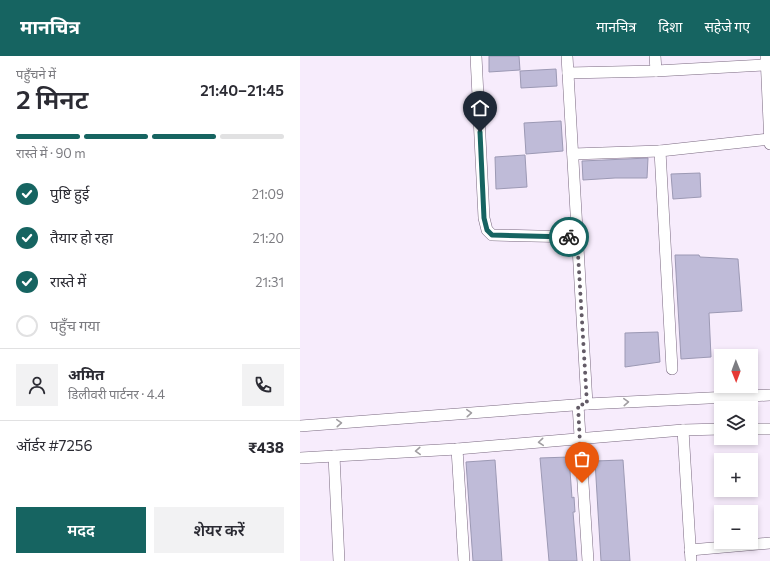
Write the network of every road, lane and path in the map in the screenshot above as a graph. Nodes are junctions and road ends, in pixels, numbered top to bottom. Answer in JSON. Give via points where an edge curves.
{"nodes":[{"id":1,"x":476,"y":56,"type":"edge"},
{"id":2,"x":567,"y":56,"type":"edge"},
{"id":3,"x":655,"y":56,"type":"edge"},
{"id":4,"x":766,"y":60,"type":"edge"},
{"id":5,"x":656,"y":71,"type":"junction"},
{"id":6,"x":568,"y":73,"type":"junction"},
{"id":7,"x":770,"y":140,"type":"edge"},
{"id":8,"x":770,"y":144,"type":"edge"},
{"id":9,"x":660,"y":152,"type":"junction"},
{"id":10,"x":572,"y":154,"type":"junction"},
{"id":11,"x":577,"y":237,"type":"junction"},
{"id":12,"x":672,"y":369,"type":"dead end"},
{"id":13,"x":770,"y":395,"type":"edge"},
{"id":14,"x":582,"y":404,"type":"junction"},
{"id":15,"x":300,"y":426,"type":"edge"},
{"id":16,"x":714,"y":429,"type":"edge"},
{"id":17,"x":758,"y":429,"type":"edge"},
{"id":18,"x":770,"y":429,"type":"edge"},
{"id":19,"x":683,"y":430,"type":"junction"},
{"id":20,"x":580,"y":439,"type":"junction"},
{"id":21,"x":457,"y":449,"type":"junction"},
{"id":22,"x":334,"y":456,"type":"junction"},
{"id":23,"x":300,"y":458,"type":"edge"},
{"id":24,"x":770,"y":543,"type":"edge"},
{"id":25,"x":690,"y":556,"type":"edge"},
{"id":26,"x":338,"y":561,"type":"edge"},
{"id":27,"x":464,"y":561,"type":"edge"},
{"id":28,"x":588,"y":561,"type":"edge"}],
"edges":[{"from":1,"to":11,"type":"street","via":[[484,218],[487,230],[492,235]]},
{"from":2,"to":6,"type":"street"},
{"from":3,"to":5,"type":"street"},
{"from":4,"to":5,"type":"street"},
{"from":4,"to":7,"type":"street"},
{"from":5,"to":6,"type":"street"},
{"from":6,"to":10,"type":"street"},
{"from":7,"to":8,"type":"street"},
{"from":7,"to":9,"type":"street"},
{"from":9,"to":10,"type":"street"},
{"from":9,"to":12,"type":"street"},
{"from":10,"to":11,"type":"street"},
{"from":11,"to":14,"type":"street"},
{"from":14,"to":13,"type":"street","one_way":true},
{"from":15,"to":14,"type":"street","one_way":true},
{"from":14,"to":20,"type":"street"},
{"from":16,"to":19,"type":"street"},
{"from":17,"to":18,"type":"street"},
{"from":19,"to":20,"type":"street"},
{"from":19,"to":25,"type":"street"},
{"from":20,"to":21,"type":"street","one_way":true},
{"from":20,"to":28,"type":"street"},
{"from":21,"to":22,"type":"street","one_way":true},
{"from":21,"to":27,"type":"street"},
{"from":22,"to":23,"type":"street"},
{"from":22,"to":26,"type":"street"},
{"from":24,"to":25,"type":"street"}]}
